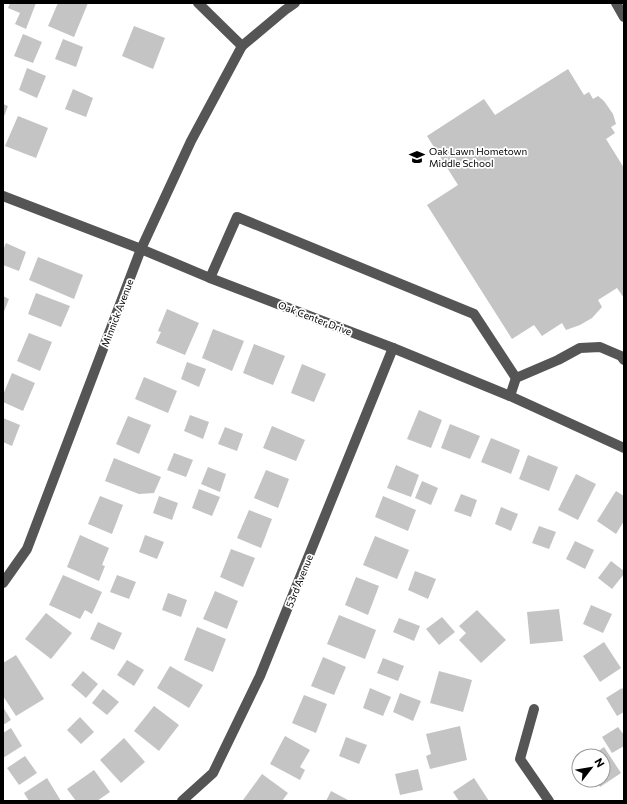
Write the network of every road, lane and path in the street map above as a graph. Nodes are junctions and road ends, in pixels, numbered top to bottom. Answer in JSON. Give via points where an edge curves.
{"nodes":[{"id":1,"x":198,"y":3,"type":"edge"},
{"id":2,"x":295,"y":3,"type":"edge"},
{"id":3,"x":616,"y":3,"type":"edge"},
{"id":4,"x":624,"y":17,"type":"edge"},
{"id":5,"x":242,"y":46,"type":"junction"},
{"id":6,"x":3,"y":196,"type":"edge"},
{"id":7,"x":142,"y":249,"type":"junction"},
{"id":8,"x":210,"y":278,"type":"junction"},
{"id":9,"x":393,"y":348,"type":"junction"},
{"id":10,"x":624,"y":360,"type":"edge"},
{"id":11,"x":516,"y":378,"type":"junction"},
{"id":12,"x":510,"y":396,"type":"junction"},
{"id":13,"x":624,"y":448,"type":"edge"},
{"id":14,"x":3,"y":583,"type":"edge"},
{"id":15,"x":534,"y":709,"type":"dead end"},
{"id":16,"x":182,"y":801,"type":"edge"},
{"id":17,"x":549,"y":801,"type":"edge"}],
"edges":[{"from":1,"to":5,"type":"street"},
{"from":2,"to":5,"type":"street"},
{"from":3,"to":4,"type":"street"},
{"from":5,"to":7,"type":"street","name":"Minnick Avenue","via":[[191,140]]},
{"from":6,"to":7,"type":"street","name":"Oak Center Drive"},
{"from":7,"to":8,"type":"street","name":"Oak Center Drive"},
{"from":7,"to":14,"type":"street","name":"Minnick Avenue","via":[[27,548]]},
{"from":8,"to":9,"type":"street","name":"Oak Center Drive"},
{"from":8,"to":11,"type":"street","via":[[237,217],[474,314]]},
{"from":9,"to":12,"type":"street","name":"Oak Center Drive"},
{"from":9,"to":16,"type":"street","name":"53rd Avenue","via":[[260,676],[213,773]]},
{"from":10,"to":11,"type":"street","via":[[622,356],[600,347],[580,348]]},
{"from":11,"to":12,"type":"street"},
{"from":12,"to":13,"type":"street","name":"Oak Center Drive"},
{"from":15,"to":17,"type":"street","via":[[520,759]]}]}
